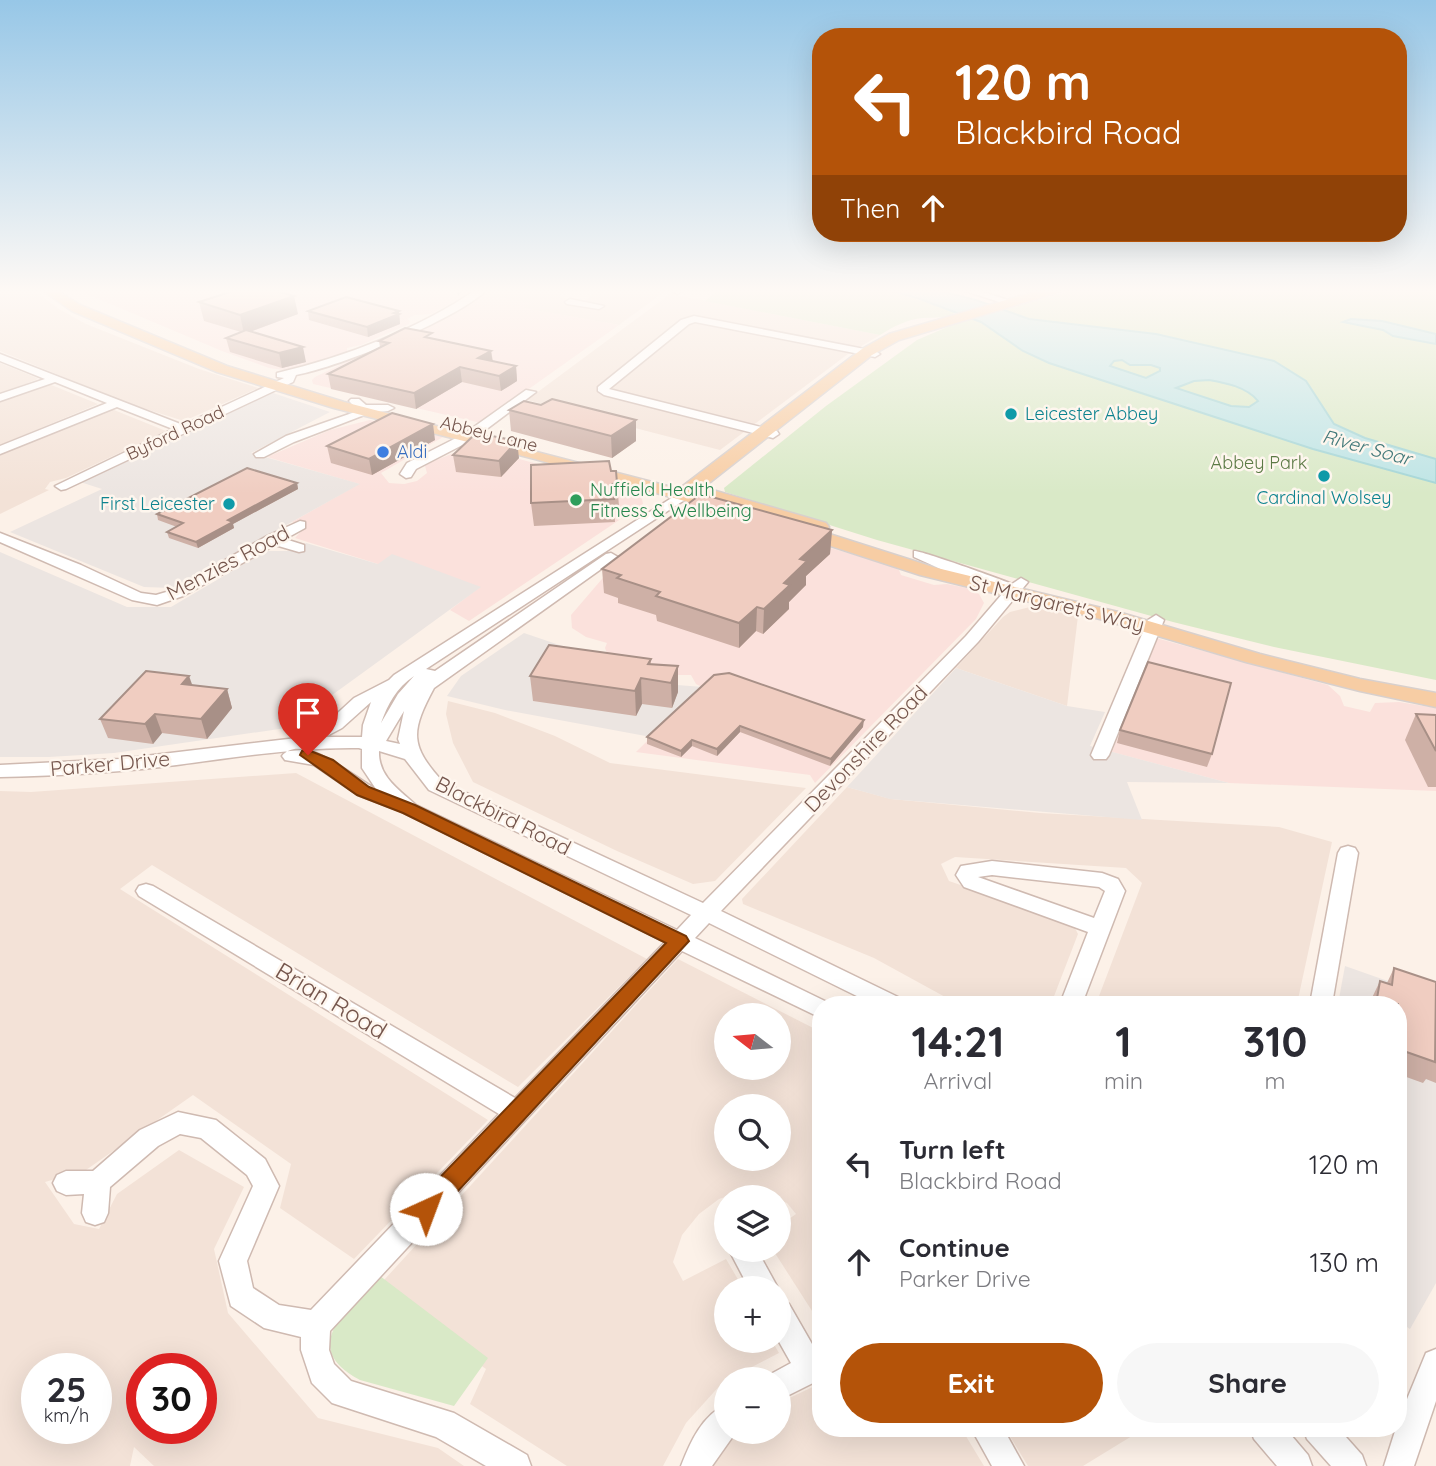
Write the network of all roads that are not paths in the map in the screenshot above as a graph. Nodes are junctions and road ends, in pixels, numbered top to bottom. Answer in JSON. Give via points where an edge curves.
{"nodes":[{"id":1,"x":1,"y":357,"type":"edge"},
{"id":2,"x":192,"y":357,"type":"edge"},
{"id":3,"x":215,"y":357,"type":"edge"},
{"id":4,"x":342,"y":357,"type":"edge"},
{"id":5,"x":641,"y":357,"type":"edge"},
{"id":6,"x":865,"y":357,"type":"edge"},
{"id":7,"x":57,"y":378,"type":"junction"},
{"id":8,"x":285,"y":380,"type":"junction"},
{"id":9,"x":530,"y":392,"type":"dead end"},
{"id":10,"x":0,"y":398,"type":"edge"},
{"id":11,"x":114,"y":404,"type":"junction"},
{"id":12,"x":359,"y":408,"type":"junction"},
{"id":13,"x":183,"y":429,"type":"junction"},
{"id":14,"x":474,"y":433,"type":"junction"},
{"id":15,"x":767,"y":433,"type":"junction"},
{"id":16,"x":0,"y":450,"type":"edge"},
{"id":17,"x":260,"y":454,"type":"dead end"},
{"id":18,"x":406,"y":474,"type":"dead end"},
{"id":19,"x":61,"y":486,"type":"dead end"},
{"id":20,"x":653,"y":488,"type":"junction"},
{"id":21,"x":692,"y":494,"type":"junction"},
{"id":22,"x":654,"y":515,"type":"junction"},
{"id":23,"x":300,"y":525,"type":"dead end"},
{"id":24,"x":0,"y":537,"type":"edge"},
{"id":25,"x":272,"y":539,"type":"junction"},
{"id":26,"x":299,"y":548,"type":"dead end"},
{"id":27,"x":1016,"y":587,"type":"junction"},
{"id":28,"x":540,"y":597,"type":"junction"},
{"id":29,"x":1154,"y":624,"type":"junction"},
{"id":30,"x":492,"y":637,"type":"junction"},
{"id":31,"x":400,"y":678,"type":"junction"},
{"id":32,"x":1436,"y":688,"type":"edge"},
{"id":33,"x":1436,"y":700,"type":"edge"},
{"id":34,"x":371,"y":743,"type":"junction"},
{"id":35,"x":274,"y":747,"type":"junction"},
{"id":36,"x":221,"y":754,"type":"junction"},
{"id":37,"x":308,"y":755,"type":"junction"},
{"id":38,"x":1100,"y":755,"type":"dead end"},
{"id":39,"x":412,"y":757,"type":"junction"},
{"id":40,"x":0,"y":771,"type":"edge"},
{"id":41,"x":409,"y":809,"type":"junction"},
{"id":42,"x":1348,"y":853,"type":"dead end"},
{"id":43,"x":146,"y":891,"type":"dead end"},
{"id":44,"x":707,"y":913,"type":"junction"},
{"id":45,"x":1100,"y":928,"type":"junction"},
{"id":46,"x":679,"y":941,"type":"junction"},
{"id":47,"x":875,"y":996,"type":"edge"},
{"id":48,"x":1075,"y":996,"type":"edge"},
{"id":49,"x":1322,"y":996,"type":"edge"},
{"id":50,"x":812,"y":1005,"type":"edge"},
{"id":51,"x":517,"y":1112,"type":"junction"},
{"id":52,"x":98,"y":1182,"type":"junction"},
{"id":53,"x":66,"y":1183,"type":"dead end"},
{"id":54,"x":95,"y":1213,"type":"dead end"},
{"id":55,"x":316,"y":1325,"type":"junction"},
{"id":56,"x":791,"y":1331,"type":"edge"},
{"id":57,"x":812,"y":1362,"type":"edge"},
{"id":58,"x":1436,"y":1363,"type":"edge"},
{"id":59,"x":812,"y":1368,"type":"edge"},
{"id":60,"x":791,"y":1379,"type":"edge"},
{"id":61,"x":714,"y":1435,"type":"edge"},
{"id":62,"x":991,"y":1437,"type":"edge"},
{"id":63,"x":1273,"y":1437,"type":"edge"},
{"id":64,"x":1326,"y":1437,"type":"edge"},
{"id":65,"x":516,"y":1466,"type":"edge"},
{"id":66,"x":696,"y":1466,"type":"edge"},
{"id":67,"x":1009,"y":1466,"type":"edge"},
{"id":68,"x":1297,"y":1466,"type":"edge"},
{"id":69,"x":1351,"y":1466,"type":"edge"},
{"id":70,"x":1399,"y":1466,"type":"edge"}],
"edges":[{"from":1,"to":7,"type":"street"},
{"from":2,"to":8,"type":"main road","name":"Abbey Lane"},
{"from":3,"to":8,"type":"main road","name":"Abbey Lane"},
{"from":4,"to":8,"type":"street","name":"Byford Road"},
{"from":5,"to":15,"type":"street","via":[[602,389]]},
{"from":6,"to":15,"type":"main road"},
{"from":7,"to":10,"type":"street"},
{"from":7,"to":11,"type":"street"},
{"from":8,"to":12,"type":"main road","name":"Abbey Lane"},
{"from":8,"to":12,"type":"main road","name":"Abbey Lane","via":[[312,397]]},
{"from":8,"to":13,"type":"street","name":"Byford Road"},
{"from":9,"to":14,"type":"street"},
{"from":11,"to":13,"type":"street"},
{"from":11,"to":16,"type":"street"},
{"from":12,"to":14,"type":"main road","name":"Abbey Lane"},
{"from":12,"to":14,"type":"main road","name":"Abbey Lane","via":[[388,408]]},
{"from":12,"to":17,"type":"street"},
{"from":13,"to":19,"type":"street","name":"Byford Road"},
{"from":14,"to":18,"type":"street","via":[[411,466]]},
{"from":14,"to":20,"type":"main road","name":"Abbey Lane"},
{"from":14,"to":21,"type":"main road","name":"Abbey Lane"},
{"from":15,"to":21,"type":"main road"},
{"from":20,"to":21,"type":"main road","name":"Abbey Lane"},
{"from":20,"to":22,"type":"street","via":[[659,500]]},
{"from":21,"to":22,"type":"street","name":"Blackbird Road"},
{"from":21,"to":27,"type":"main road","name":"St Margaret's Way","via":[[919,554]]},
{"from":21,"to":27,"type":"main road","name":"St Margaret's Way","via":[[927,571]]},
{"from":21,"to":28,"type":"street","name":"Blackbird Road"},
{"from":22,"to":28,"type":"street","name":"Blackbird Road"},
{"from":23,"to":25,"type":"street","name":"Menzies Road"},
{"from":24,"to":25,"type":"street","name":"Menzies Road","via":[[137,597],[157,600],[178,593]]},
{"from":25,"to":26,"type":"street"},
{"from":27,"to":29,"type":"main road","name":"St Margaret's Way"},
{"from":27,"to":44,"type":"street","name":"Devonshire Road","via":[[972,639]]},
{"from":28,"to":30,"type":"street","name":"Blackbird Road"},
{"from":28,"to":31,"type":"street","name":"Blackbird Road"},
{"from":29,"to":32,"type":"main road","name":"St Margaret's Way"},
{"from":29,"to":33,"type":"main road","name":"St Margaret's Way","via":[[1300,671]]},
{"from":29,"to":38,"type":"street"},
{"from":30,"to":34,"type":"street","name":"Blackbird Road","via":[[474,643],[425,675],[397,708],[389,730]]},
{"from":30,"to":39,"type":"street","name":"Blackbird Road","via":[[427,685],[411,719],[408,739]]},
{"from":31,"to":34,"type":"street","name":"Blackbird Road","via":[[380,702]]},
{"from":31,"to":35,"type":"street","name":"Parker Drive","via":[[313,738]]},
{"from":34,"to":35,"type":"street","name":"Parker Drive"},
{"from":34,"to":37,"type":"street","name":"Parker Drive"},
{"from":34,"to":39,"type":"street","name":"Parker Drive","via":[[391,746]]},
{"from":34,"to":41,"type":"street","name":"Blackbird Road","via":[[371,768]]},
{"from":35,"to":36,"type":"street","name":"Parker Drive"},
{"from":36,"to":37,"type":"street","name":"Parker Drive"},
{"from":36,"to":40,"type":"street","name":"Parker Drive","via":[[101,767]]},
{"from":37,"to":41,"type":"street","via":[[327,763],[363,791]]},
{"from":39,"to":44,"type":"street","name":"Blackbird Road","via":[[436,786]]},
{"from":41,"to":46,"type":"street","name":"Blackbird Road"},
{"from":42,"to":49,"type":"street"},
{"from":43,"to":51,"type":"street","name":"Brian Road"},
{"from":44,"to":46,"type":"street"},
{"from":44,"to":47,"type":"street","name":"Blackbird Road"},
{"from":45,"to":45,"type":"street","via":[[971,882],[966,875],[992,868],[1102,880],[1115,891]]},
{"from":45,"to":48,"type":"street"},
{"from":46,"to":50,"type":"street","name":"Blackbird Road"},
{"from":46,"to":51,"type":"street"},
{"from":51,"to":55,"type":"street"},
{"from":52,"to":53,"type":"street"},
{"from":52,"to":54,"type":"street"},
{"from":52,"to":55,"type":"street","via":[[149,1138],[178,1123],[207,1128],[256,1167],[267,1186],[233,1261],[241,1296],[274,1318]]},
{"from":55,"to":65,"type":"street","via":[[315,1350],[322,1373],[342,1393],[443,1424]]},
{"from":56,"to":57,"type":"street"},
{"from":58,"to":70,"type":"street"},
{"from":59,"to":60,"type":"street"},
{"from":61,"to":66,"type":"street"},
{"from":62,"to":67,"type":"street"},
{"from":63,"to":68,"type":"street"},
{"from":64,"to":69,"type":"street"}]}
